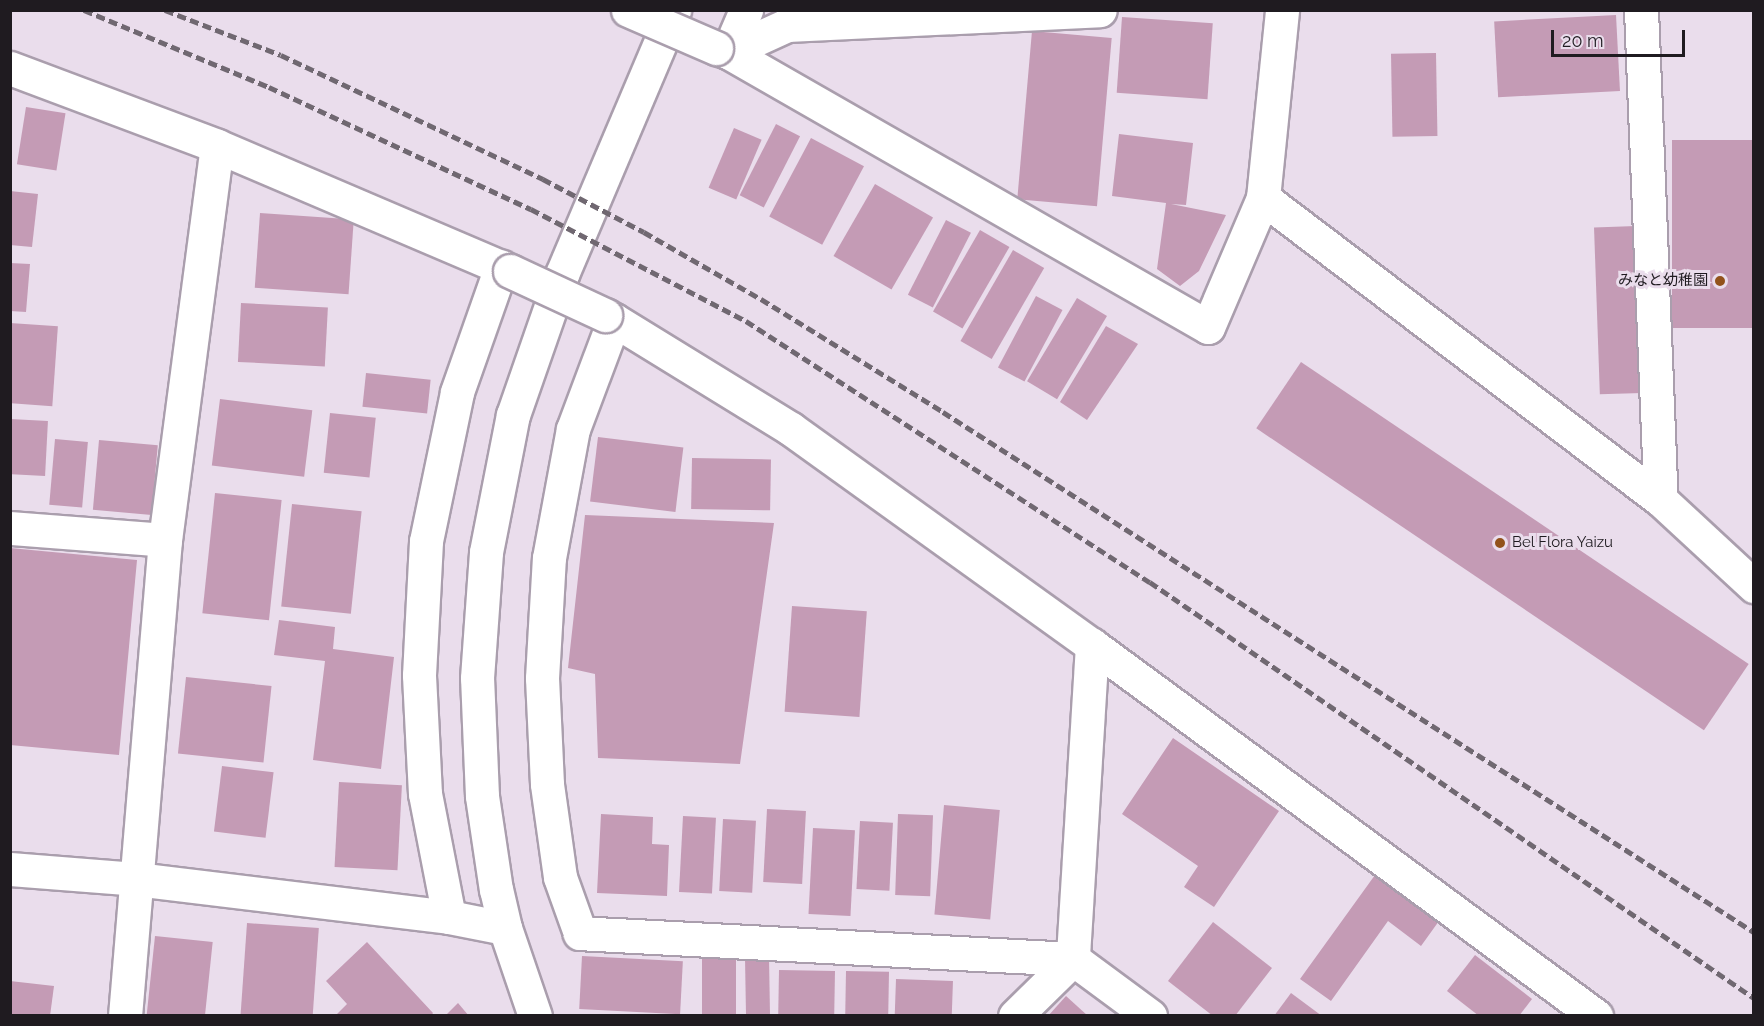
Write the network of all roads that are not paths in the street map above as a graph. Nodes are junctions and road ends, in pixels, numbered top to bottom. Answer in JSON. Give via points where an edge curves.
{"nodes":[{"id":1,"x":628,"y":10,"type":"edge"},
{"id":2,"x":674,"y":10,"type":"edge"},
{"id":3,"x":746,"y":10,"type":"edge"},
{"id":4,"x":1100,"y":10,"type":"edge"},
{"id":5,"x":1282,"y":10,"type":"edge"},
{"id":6,"x":1641,"y":10,"type":"edge"},
{"id":7,"x":722,"y":50,"type":"junction"},
{"id":8,"x":10,"y":68,"type":"edge"},
{"id":9,"x":217,"y":146,"type":"junction"},
{"id":10,"x":1263,"y":198,"type":"junction"},
{"id":11,"x":506,"y":268,"type":"junction"},
{"id":12,"x":610,"y":318,"type":"junction"},
{"id":13,"x":1661,"y":500,"type":"junction"},
{"id":14,"x":10,"y":528,"type":"edge"},
{"id":15,"x":165,"y":540,"type":"junction"},
{"id":16,"x":1754,"y":586,"type":"edge"},
{"id":17,"x":1092,"y":645,"type":"junction"},
{"id":18,"x":10,"y":869,"type":"edge"},
{"id":19,"x":136,"y":879,"type":"junction"},
{"id":20,"x":449,"y":917,"type":"junction"},
{"id":21,"x":505,"y":928,"type":"junction"},
{"id":22,"x":1072,"y":959,"type":"junction"},
{"id":23,"x":125,"y":1016,"type":"edge"},
{"id":24,"x":535,"y":1016,"type":"edge"},
{"id":25,"x":1015,"y":1016,"type":"edge"},
{"id":26,"x":1150,"y":1016,"type":"edge"},
{"id":27,"x":1596,"y":1016,"type":"edge"}],
"edges":[{"from":1,"to":7,"type":"street","bridge":true},
{"from":2,"to":21,"type":"street","via":[[562,274],[524,382],[513,415],[486,552],[477,678],[482,796]]},
{"from":3,"to":7,"type":"street"},
{"from":4,"to":7,"type":"street","via":[[787,25]]},
{"from":5,"to":10,"type":"street"},
{"from":6,"to":13,"type":"street"},
{"from":7,"to":10,"type":"street","via":[[1208,327]]},
{"from":8,"to":9,"type":"street"},
{"from":9,"to":11,"type":"street"},
{"from":9,"to":15,"type":"street"},
{"from":10,"to":13,"type":"street"},
{"from":11,"to":12,"type":"street","bridge":true},
{"from":11,"to":20,"type":"street","via":[[457,392],[426,541],[419,675],[425,794]]},
{"from":12,"to":17,"type":"street","via":[[790,429]]},
{"from":12,"to":22,"type":"street","via":[[573,429],[549,558],[542,678],[547,784],[560,877],[580,933]]},
{"from":13,"to":16,"type":"street"},
{"from":14,"to":15,"type":"street"},
{"from":15,"to":19,"type":"street"},
{"from":17,"to":22,"type":"street"},
{"from":17,"to":27,"type":"street"},
{"from":18,"to":19,"type":"street"},
{"from":19,"to":20,"type":"street"},
{"from":19,"to":23,"type":"street"},
{"from":20,"to":21,"type":"street"},
{"from":21,"to":24,"type":"street"},
{"from":22,"to":25,"type":"street"},
{"from":22,"to":26,"type":"street"}]}
